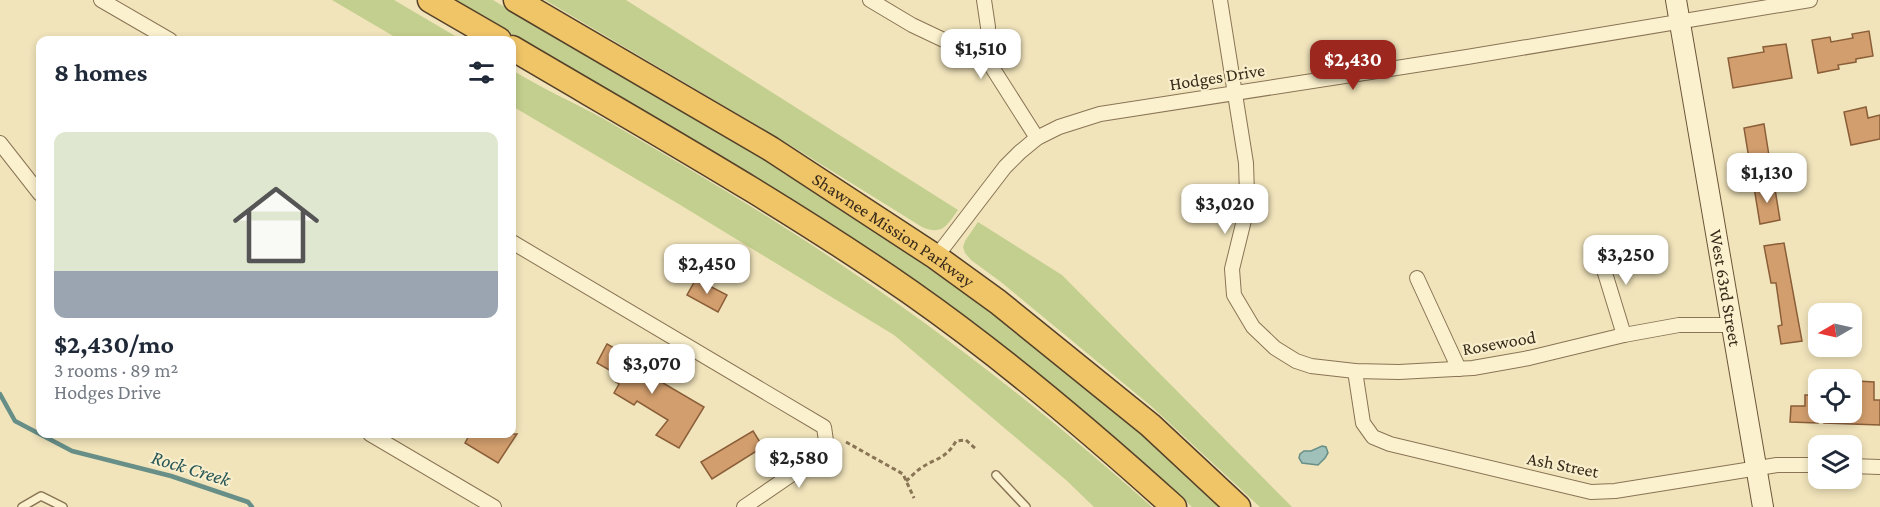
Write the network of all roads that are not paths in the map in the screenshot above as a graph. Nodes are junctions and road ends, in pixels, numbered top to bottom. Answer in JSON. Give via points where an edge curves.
{"nodes":[{"id":1,"x":101,"y":0,"type":"edge"},
{"id":2,"x":430,"y":0,"type":"edge"},
{"id":3,"x":516,"y":0,"type":"edge"},
{"id":4,"x":870,"y":0,"type":"edge"},
{"id":5,"x":984,"y":0,"type":"edge"},
{"id":6,"x":1220,"y":0,"type":"edge"},
{"id":7,"x":1676,"y":0,"type":"edge"},
{"id":8,"x":1810,"y":0,"type":"edge"},
{"id":9,"x":1680,"y":22,"type":"junction"},
{"id":10,"x":163,"y":36,"type":"edge"},
{"id":11,"x":492,"y":36,"type":"edge"},
{"id":12,"x":516,"y":50,"type":"edge"},
{"id":13,"x":988,"y":61,"type":"junction"},
{"id":14,"x":1235,"y":93,"type":"junction"},
{"id":15,"x":1037,"y":138,"type":"junction"},
{"id":16,"x":0,"y":143,"type":"edge"},
{"id":17,"x":36,"y":189,"type":"edge"},
{"id":18,"x":516,"y":244,"type":"edge"},
{"id":19,"x":1597,"y":247,"type":"dead end"},
{"id":20,"x":936,"y":257,"type":"junction"},
{"id":21,"x":1417,"y":278,"type":"dead end"},
{"id":22,"x":1732,"y":324,"type":"junction"},
{"id":23,"x":1624,"y":335,"type":"junction"},
{"id":24,"x":1459,"y":369,"type":"junction"},
{"id":25,"x":1355,"y":371,"type":"junction"},
{"id":26,"x":377,"y":438,"type":"edge"},
{"id":27,"x":1808,"y":465,"type":"edge"},
{"id":28,"x":1862,"y":466,"type":"edge"},
{"id":29,"x":1880,"y":467,"type":"edge"},
{"id":30,"x":1756,"y":468,"type":"junction"},
{"id":31,"x":996,"y":475,"type":"dead end"},
{"id":32,"x":22,"y":507,"type":"edge"},
{"id":33,"x":63,"y":507,"type":"edge"},
{"id":34,"x":494,"y":507,"type":"edge"},
{"id":35,"x":744,"y":507,"type":"edge"},
{"id":36,"x":1025,"y":507,"type":"edge"},
{"id":37,"x":1174,"y":507,"type":"edge"},
{"id":38,"x":1238,"y":507,"type":"edge"},
{"id":39,"x":1763,"y":507,"type":"edge"}],
"edges":[{"from":1,"to":10,"type":"street"},
{"from":2,"to":11,"type":"highway"},
{"from":3,"to":20,"type":"highway","name":"Shawnee Mission Parkway","via":[[771,149]]},
{"from":4,"to":13,"type":"street"},
{"from":5,"to":13,"type":"street"},
{"from":6,"to":14,"type":"street","name":"Rosewood"},
{"from":7,"to":9,"type":"main road","name":"West 63rd Street"},
{"from":8,"to":9,"type":"street","name":"Hodges Drive"},
{"from":9,"to":14,"type":"street","name":"Hodges Drive"},
{"from":9,"to":22,"type":"main road","name":"West 63rd Street"},
{"from":12,"to":37,"type":"highway","via":[[731,176],[910,292],[980,342]]},
{"from":13,"to":15,"type":"street"},
{"from":14,"to":15,"type":"street","name":"Hodges Drive","via":[[1100,114]]},
{"from":14,"to":25,"type":"street","name":"Rosewood","via":[[1247,195],[1232,269],[1234,295],[1253,327],[1275,348],[1311,366]]},
{"from":15,"to":20,"type":"street","name":"Hodges Drive","via":[[1005,166]]},
{"from":16,"to":17,"type":"street"},
{"from":18,"to":35,"type":"street","via":[[824,427],[826,441],[810,462]]},
{"from":19,"to":23,"type":"street"},
{"from":20,"to":38,"type":"highway","name":"Shawnee Mission Parkway","via":[[1150,425]]},
{"from":21,"to":24,"type":"street"},
{"from":22,"to":23,"type":"street","name":"Rosewood","via":[[1679,325]]},
{"from":22,"to":30,"type":"main road","name":"West 63rd Street"},
{"from":23,"to":24,"type":"street","name":"Rosewood","via":[[1529,358]]},
{"from":24,"to":25,"type":"street","name":"Rosewood"},
{"from":25,"to":30,"type":"street","name":"Ash Street","via":[[1363,423],[1373,437],[1401,447],[1591,492]]},
{"from":26,"to":34,"type":"street"},
{"from":27,"to":30,"type":"street","name":"Ash Street"},
{"from":28,"to":29,"type":"street"},
{"from":30,"to":39,"type":"main road","name":"West 63rd Street"},
{"from":31,"to":36,"type":"lane"},
{"from":32,"to":33,"type":"lane","via":[[41,496]]}]}
